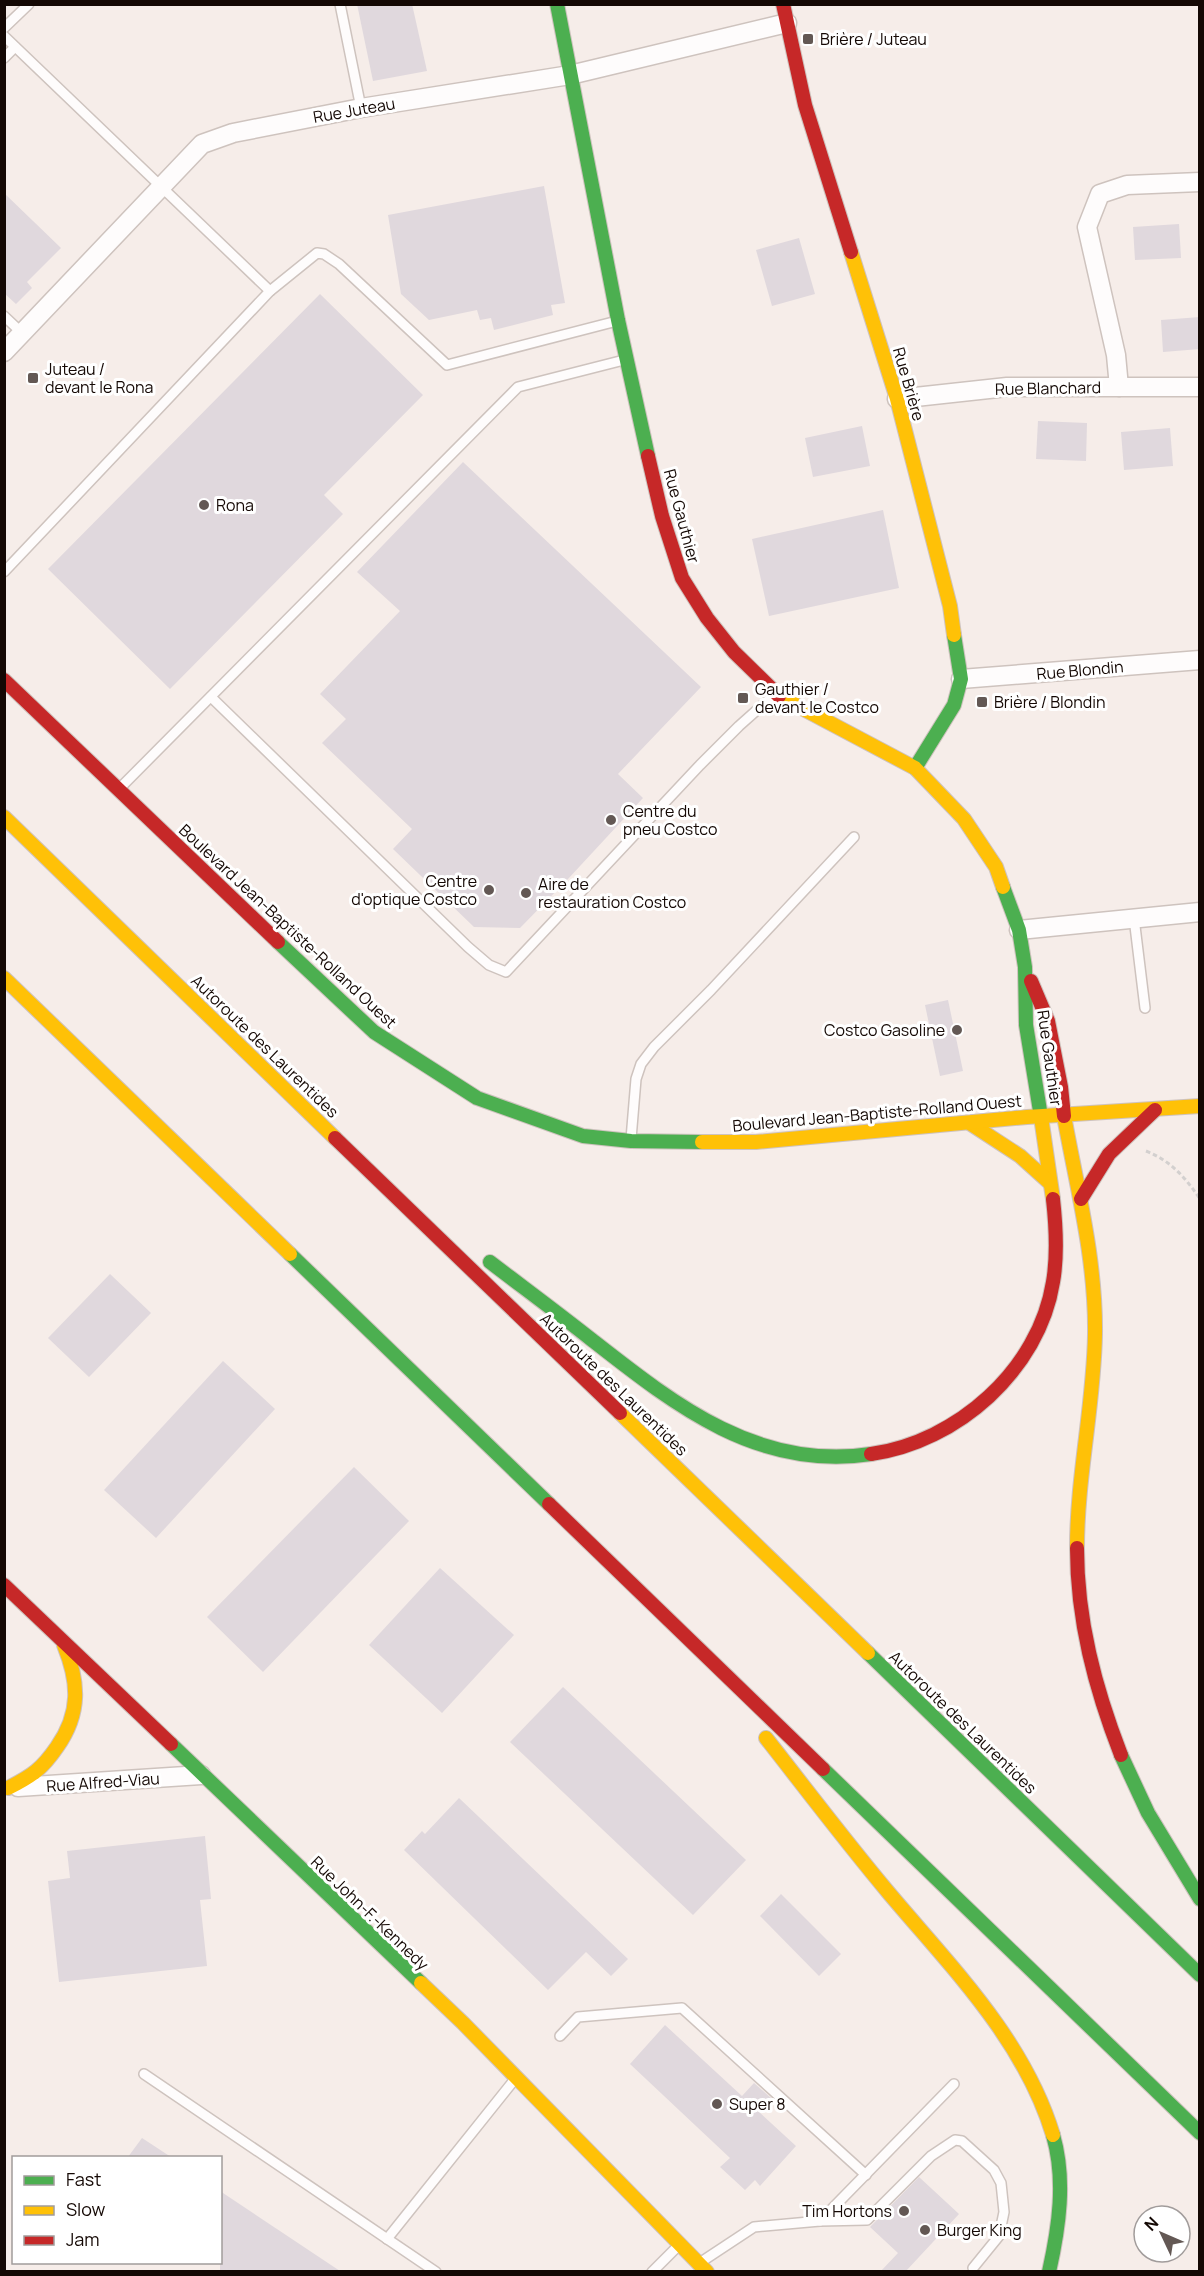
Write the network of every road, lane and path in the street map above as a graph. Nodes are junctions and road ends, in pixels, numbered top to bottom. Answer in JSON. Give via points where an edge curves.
{"nodes":[{"id":1,"x":29,"y":4,"type":"edge"},
{"id":2,"x":340,"y":4,"type":"edge"},
{"id":3,"x":557,"y":4,"type":"edge"},
{"id":4,"x":783,"y":4,"type":"edge"},
{"id":5,"x":787,"y":23,"type":"junction"},
{"id":6,"x":4,"y":28,"type":"edge"},
{"id":7,"x":4,"y":36,"type":"edge"},
{"id":8,"x":15,"y":47,"type":"junction"},
{"id":9,"x":4,"y":58,"type":"edge"},
{"id":10,"x":570,"y":75,"type":"junction"},
{"id":11,"x":361,"y":108,"type":"junction"},
{"id":12,"x":1200,"y":182,"type":"edge"},
{"id":13,"x":162,"y":186,"type":"junction"},
{"id":14,"x":270,"y":291,"type":"junction"},
{"id":15,"x":4,"y":316,"type":"edge"},
{"id":16,"x":618,"y":320,"type":"junction"},
{"id":17,"x":22,"y":333,"type":"junction"},
{"id":18,"x":4,"y":352,"type":"edge"},
{"id":19,"x":627,"y":359,"type":"junction"},
{"id":20,"x":1119,"y":387,"type":"junction"},
{"id":21,"x":1200,"y":387,"type":"edge"},
{"id":22,"x":897,"y":399,"type":"junction"},
{"id":23,"x":4,"y":572,"type":"edge"},
{"id":24,"x":1200,"y":660,"type":"edge"},
{"id":25,"x":961,"y":679,"type":"junction"},
{"id":26,"x":4,"y":680,"type":"edge"},
{"id":27,"x":775,"y":694,"type":"junction"},
{"id":28,"x":211,"y":697,"type":"junction"},
{"id":29,"x":915,"y":768,"type":"junction"},
{"id":30,"x":118,"y":791,"type":"junction"},
{"id":31,"x":4,"y":817,"type":"edge"},
{"id":32,"x":854,"y":837,"type":"dead end"},
{"id":33,"x":1200,"y":912,"type":"edge"},
{"id":34,"x":1134,"y":918,"type":"junction"},
{"id":35,"x":1019,"y":930,"type":"junction"},
{"id":36,"x":1025,"y":967,"type":"junction"},
{"id":37,"x":4,"y":978,"type":"edge"},
{"id":38,"x":1145,"y":1008,"type":"dead end"},
{"id":39,"x":1200,"y":1106,"type":"edge"},
{"id":40,"x":1155,"y":1110,"type":"junction"},
{"id":41,"x":1064,"y":1116,"type":"junction"},
{"id":42,"x":1041,"y":1117,"type":"junction"},
{"id":43,"x":971,"y":1124,"type":"junction"},
{"id":44,"x":631,"y":1141,"type":"junction"},
{"id":45,"x":1141,"y":1150,"type":"dead end"},
{"id":46,"x":369,"y":1170,"type":"junction"},
{"id":47,"x":1050,"y":1183,"type":"junction"},
{"id":48,"x":1081,"y":1199,"type":"junction"},
{"id":49,"x":1200,"y":1199,"type":"edge"},
{"id":50,"x":464,"y":1242,"type":"dead end"},
{"id":51,"x":482,"y":1256,"type":"dead end"},
{"id":52,"x":4,"y":1585,"type":"edge"},
{"id":53,"x":683,"y":1633,"type":"junction"},
{"id":54,"x":62,"y":1641,"type":"junction"},
{"id":55,"x":201,"y":1775,"type":"junction"},
{"id":56,"x":6,"y":1788,"type":"edge"},
{"id":57,"x":1200,"y":1899,"type":"edge"},
{"id":58,"x":1200,"y":1975,"type":"edge"},
{"id":59,"x":560,"y":2036,"type":"dead end"},
{"id":60,"x":144,"y":2074,"type":"dead end"},
{"id":61,"x":516,"y":2078,"type":"junction"},
{"id":62,"x":954,"y":2084,"type":"dead end"},
{"id":63,"x":1200,"y":2133,"type":"edge"},
{"id":64,"x":866,"y":2175,"type":"junction"},
{"id":65,"x":820,"y":2221,"type":"junction"},
{"id":66,"x":387,"y":2239,"type":"junction"},
{"id":67,"x":680,"y":2245,"type":"junction"},
{"id":68,"x":973,"y":2268,"type":"dead end"},
{"id":69,"x":699,"y":2269,"type":"edge"},
{"id":70,"x":436,"y":2271,"type":"edge"},
{"id":71,"x":652,"y":2271,"type":"edge"},
{"id":72,"x":1049,"y":2271,"type":"edge"}],
"edges":[{"from":1,"to":6,"type":"lane"},
{"from":2,"to":11,"type":"lane"},
{"from":3,"to":10,"type":"main road","name":"Rue Gauthier"},
{"from":4,"to":5,"type":"main road","name":"Rue Brière"},
{"from":5,"to":10,"type":"street","name":"Rue Juteau"},
{"from":5,"to":22,"type":"main road","name":"Rue Brière","via":[[805,105]]},
{"from":7,"to":8,"type":"lane"},
{"from":8,"to":9,"type":"lane"},
{"from":8,"to":13,"type":"lane"},
{"from":10,"to":11,"type":"street","name":"Rue Juteau"},
{"from":10,"to":16,"type":"main road","name":"Rue Gauthier"},
{"from":11,"to":13,"type":"street","name":"Rue Juteau","via":[[233,133],[202,144]]},
{"from":12,"to":20,"type":"street","via":[[1127,184],[1100,194],[1087,227],[1116,355]]},
{"from":13,"to":14,"type":"lane"},
{"from":13,"to":17,"type":"street","name":"Rue Juteau"},
{"from":14,"to":16,"type":"lane","via":[[317,253],[324,254],[447,365]]},
{"from":14,"to":23,"type":"lane"},
{"from":15,"to":17,"type":"lane"},
{"from":16,"to":19,"type":"main road","name":"Rue Gauthier"},
{"from":17,"to":18,"type":"street","name":"Rue Juteau"},
{"from":19,"to":27,"type":"main road","name":"Rue Gauthier","via":[[662,516],[682,578],[727,644]]},
{"from":19,"to":28,"type":"lane","via":[[518,387]]},
{"from":20,"to":21,"type":"street","name":"Rue Blanchard"},
{"from":20,"to":22,"type":"street","name":"Rue Blanchard","via":[[1007,387]]},
{"from":22,"to":25,"type":"main road","name":"Rue Brière","via":[[950,606]]},
{"from":24,"to":25,"type":"street","name":"Rue Blondin"},
{"from":25,"to":29,"type":"main road","name":"Rue Brière","via":[[954,705]]},
{"from":26,"to":30,"type":"main road","name":"Boulevard Jean-Baptiste-Rolland Ouest"},
{"from":27,"to":28,"type":"lane","via":[[700,765],[506,972],[489,965],[468,947]]},
{"from":27,"to":29,"type":"main road","name":"Rue Gauthier"},
{"from":28,"to":30,"type":"lane"},
{"from":29,"to":35,"type":"main road","name":"Rue Gauthier","via":[[964,819],[996,867]]},
{"from":30,"to":44,"type":"main road","name":"Boulevard Jean-Baptiste-Rolland Ouest","via":[[374,1032],[477,1098],[583,1136]]},
{"from":31,"to":46,"type":"main road","name":"Autoroute des Laurentides"},
{"from":32,"to":44,"type":"lane","via":[[641,1064],[636,1079]]},
{"from":33,"to":34,"type":"street"},
{"from":34,"to":35,"type":"street"},
{"from":34,"to":38,"type":"lane"},
{"from":35,"to":36,"type":"main road","name":"Rue Gauthier"},
{"from":36,"to":41,"type":"main road","name":"Rue Gauthier","via":[[1048,1021]]},
{"from":36,"to":42,"type":"main road","name":"Rue Gauthier","via":[[1026,1025]]},
{"from":37,"to":53,"type":"main road"},
{"from":39,"to":40,"type":"main road","name":"Boulevard Jean-Baptiste-Rolland Ouest"},
{"from":40,"to":41,"type":"main road","name":"Boulevard Jean-Baptiste-Rolland Ouest"},
{"from":40,"to":48,"type":"main road","via":[[1109,1154]]},
{"from":41,"to":42,"type":"main road","name":"Boulevard Jean-Baptiste-Rolland Ouest"},
{"from":41,"to":48,"type":"main road","name":"Rue Gauthier"},
{"from":42,"to":43,"type":"main road","name":"Boulevard Jean-Baptiste-Rolland Ouest"},
{"from":42,"to":47,"type":"main road","name":"Rue Gauthier"},
{"from":43,"to":44,"type":"main road","name":"Boulevard Jean-Baptiste-Rolland Ouest","via":[[756,1142]]},
{"from":43,"to":47,"type":"main road","via":[[1020,1156]]},
{"from":45,"to":49,"type":"path","via":[[1171,1163]]},
{"from":46,"to":50,"type":"main road"},
{"from":46,"to":58,"type":"main road","name":"Autoroute des Laurentides"},
{"from":47,"to":51,"type":"main road","name":"Rue Gauthier","via":[[1056,1228],[1055,1270],[1045,1312],[1024,1354],[991,1394],[957,1422],[906,1447],[860,1457],[824,1458],[784,1452],[706,1422],[644,1380]]},
{"from":48,"to":57,"type":"main road","name":"Rue Gauthier","via":[[1095,1331],[1077,1521],[1076,1566],[1081,1609],[1100,1696],[1117,1746],[1154,1823]]},
{"from":52,"to":54,"type":"main road","name":"Rue John-F.-Kennedy"},
{"from":53,"to":63,"type":"main road"},
{"from":53,"to":72,"type":"main road","via":[[970,1989],[1023,2066],[1050,2127],[1059,2164],[1059,2216]]},
{"from":54,"to":55,"type":"main road","name":"Rue John-F.-Kennedy"},
{"from":54,"to":56,"type":"main road","via":[[78,1688],[75,1714],[49,1759],[34,1774]]},
{"from":55,"to":56,"type":"street","name":"Rue Alfred-Viau"},
{"from":55,"to":61,"type":"main road","name":"Rue John-F.-Kennedy"},
{"from":59,"to":64,"type":"lane","via":[[578,2017],[682,2008]]},
{"from":60,"to":66,"type":"lane"},
{"from":61,"to":66,"type":"lane"},
{"from":61,"to":67,"type":"main road","name":"Rue John-F.-Kennedy"},
{"from":62,"to":64,"type":"lane"},
{"from":64,"to":65,"type":"lane"},
{"from":65,"to":68,"type":"lane","via":[[867,2220],[931,2156],[955,2140],[962,2141],[994,2170],[1001,2183],[1004,2212],[999,2236]]},
{"from":65,"to":69,"type":"lane","via":[[754,2227]]},
{"from":66,"to":70,"type":"lane"},
{"from":67,"to":69,"type":"main road","name":"Rue John-F.-Kennedy"},
{"from":67,"to":71,"type":"lane"}]}
